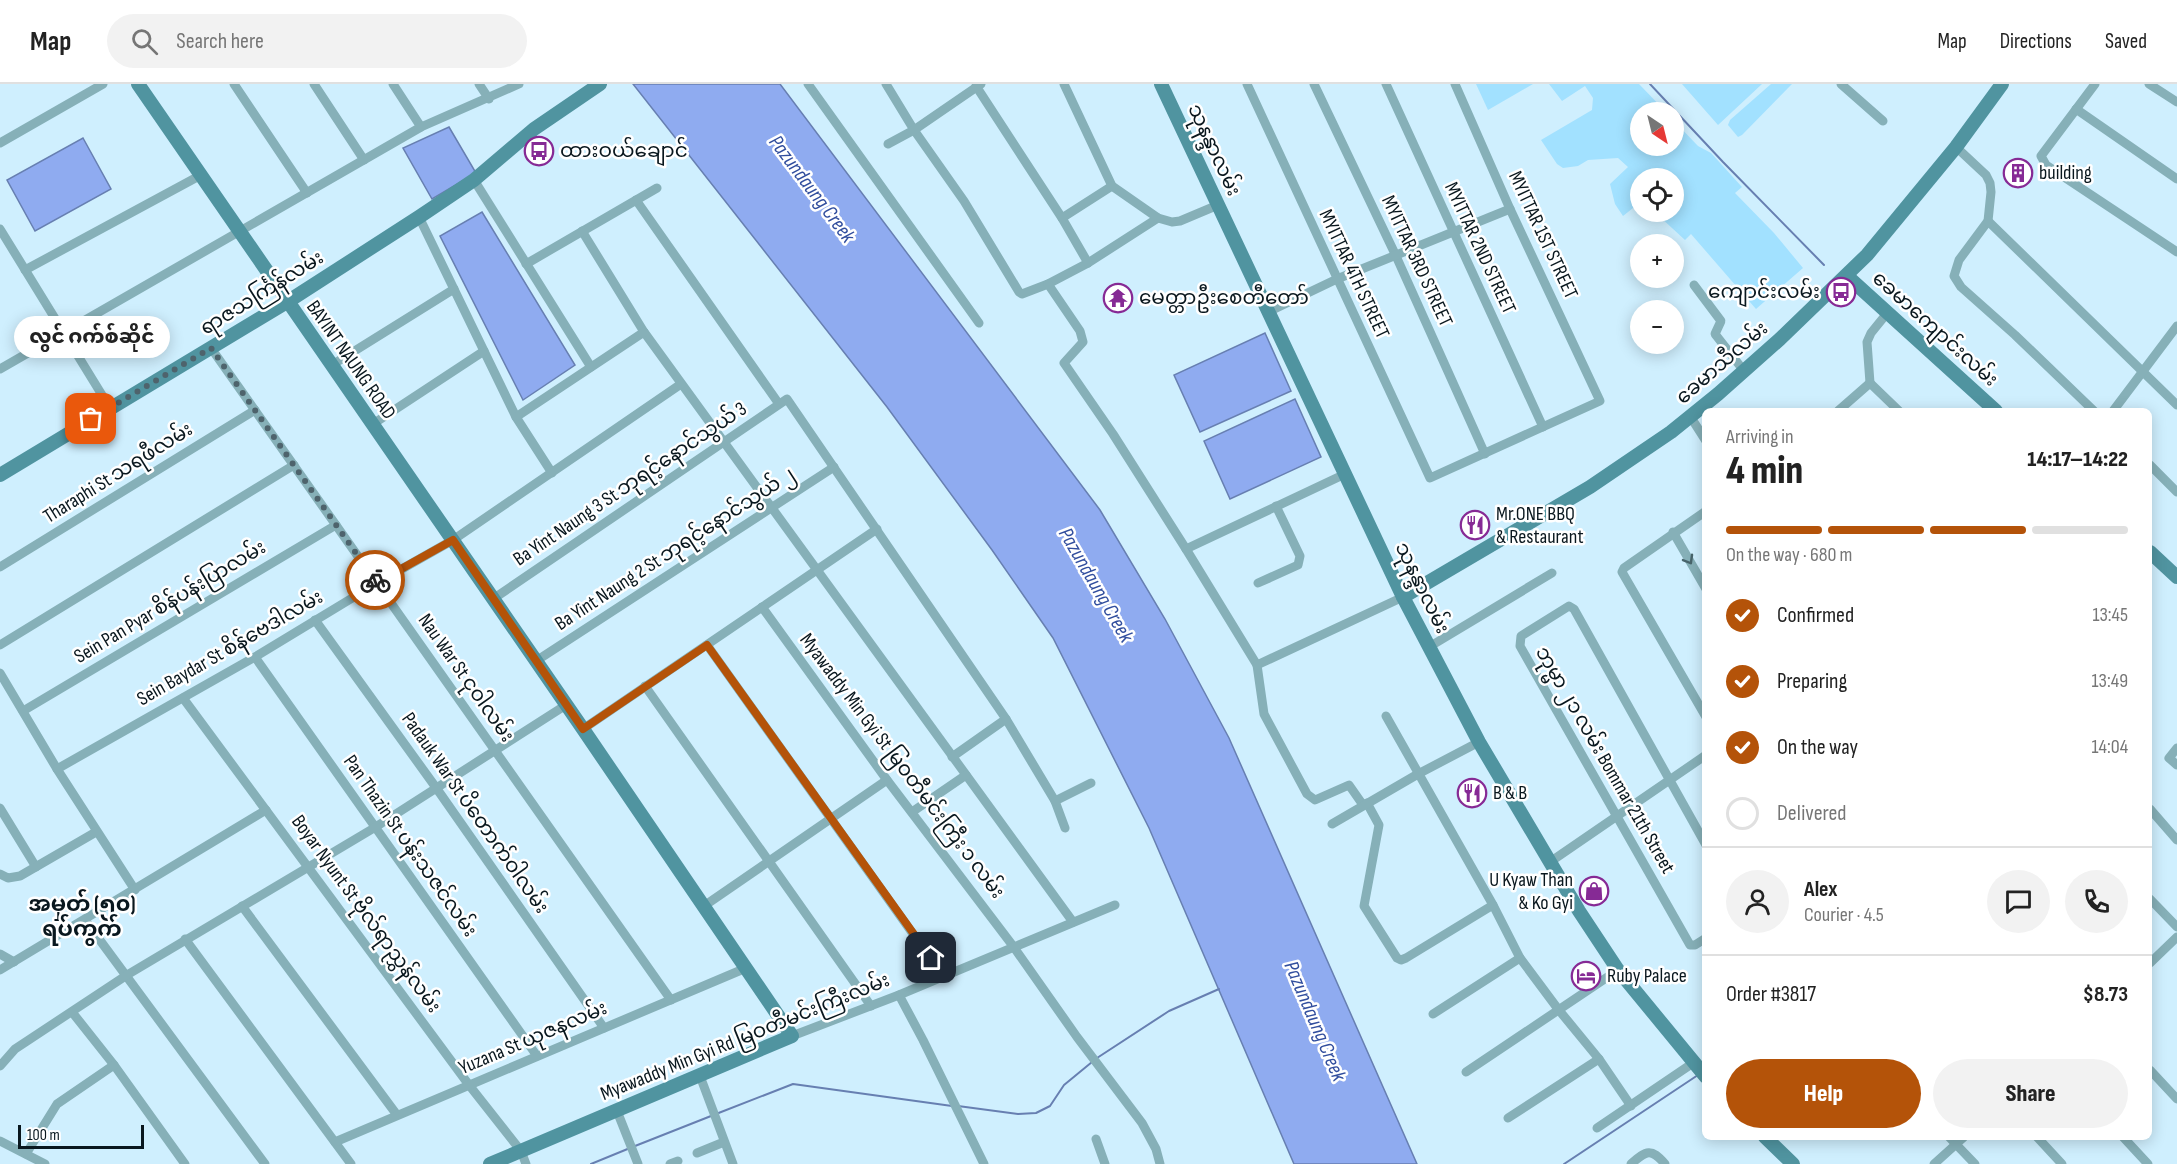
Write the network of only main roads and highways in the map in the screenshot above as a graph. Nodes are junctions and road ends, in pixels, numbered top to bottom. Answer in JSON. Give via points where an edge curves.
{"nodes":[{"id":1,"x":138,"y":84,"type":"edge"},
{"id":2,"x":600,"y":84,"type":"edge"},
{"id":3,"x":1161,"y":84,"type":"edge"},
{"id":4,"x":2002,"y":84,"type":"edge"},
{"id":5,"x":1847,"y":276,"type":"junction"},
{"id":6,"x":287,"y":302,"type":"junction"},
{"id":7,"x":1993,"y":408,"type":"edge"},
{"id":8,"x":0,"y":475,"type":"edge"},
{"id":9,"x":2152,"y":554,"type":"edge"},
{"id":10,"x":2177,"y":577,"type":"edge"},
{"id":11,"x":1403,"y":597,"type":"junction"},
{"id":12,"x":792,"y":1036,"type":"joint"},
{"id":13,"x":1702,"y":1073,"type":"edge"},
{"id":14,"x":1768,"y":1140,"type":"edge"},
{"id":15,"x":523,"y":1157,"type":"edge"},
{"id":16,"x":1787,"y":1162,"type":"edge"},
{"id":17,"x":490,"y":1164,"type":"edge"}],
"edges":[{"from":1,"to":6,"type":"main road","name":"BAYINT NAUNG ROAD"},
{"from":2,"to":6,"type":"main road","name":"ရာဇသင်္ကြန်လမ်း","via":[[534,129],[474,180]]},
{"from":3,"to":11,"type":"main road","name":"သုနန္ဒာလမ်း"},
{"from":4,"to":5,"type":"main road","name":"ခေမာသီလမ်း","via":[[1956,147]]},
{"from":5,"to":7,"type":"main road","name":"ခေမာကျောင်းလမ်း"},
{"from":5,"to":11,"type":"main road","name":"ခေမာသီလမ်း","via":[[1671,432],[1590,487]]},
{"from":6,"to":8,"type":"main road","name":"ရာဇသင်္ကြန်လမ်း"},
{"from":6,"to":12,"type":"main road","name":"BAYINT NAUNG ROAD"},
{"from":9,"to":10,"type":"main road"},
{"from":11,"to":13,"type":"main road","name":"သုနန္ဒာလမ်း","via":[[1479,742],[1550,862],[1618,970]]},
{"from":12,"to":15,"type":"main road","name":"Myawaddy Min Gyi Rd မြဝတီမင်းကြီးလမ်း","via":[[617,1111]]},
{"from":14,"to":16,"type":"main road"},
{"from":15,"to":17,"type":"main road","name":"Myawaddy Min Gyi Rd မြဝတီမင်းကြီးလမ်း"}]}
